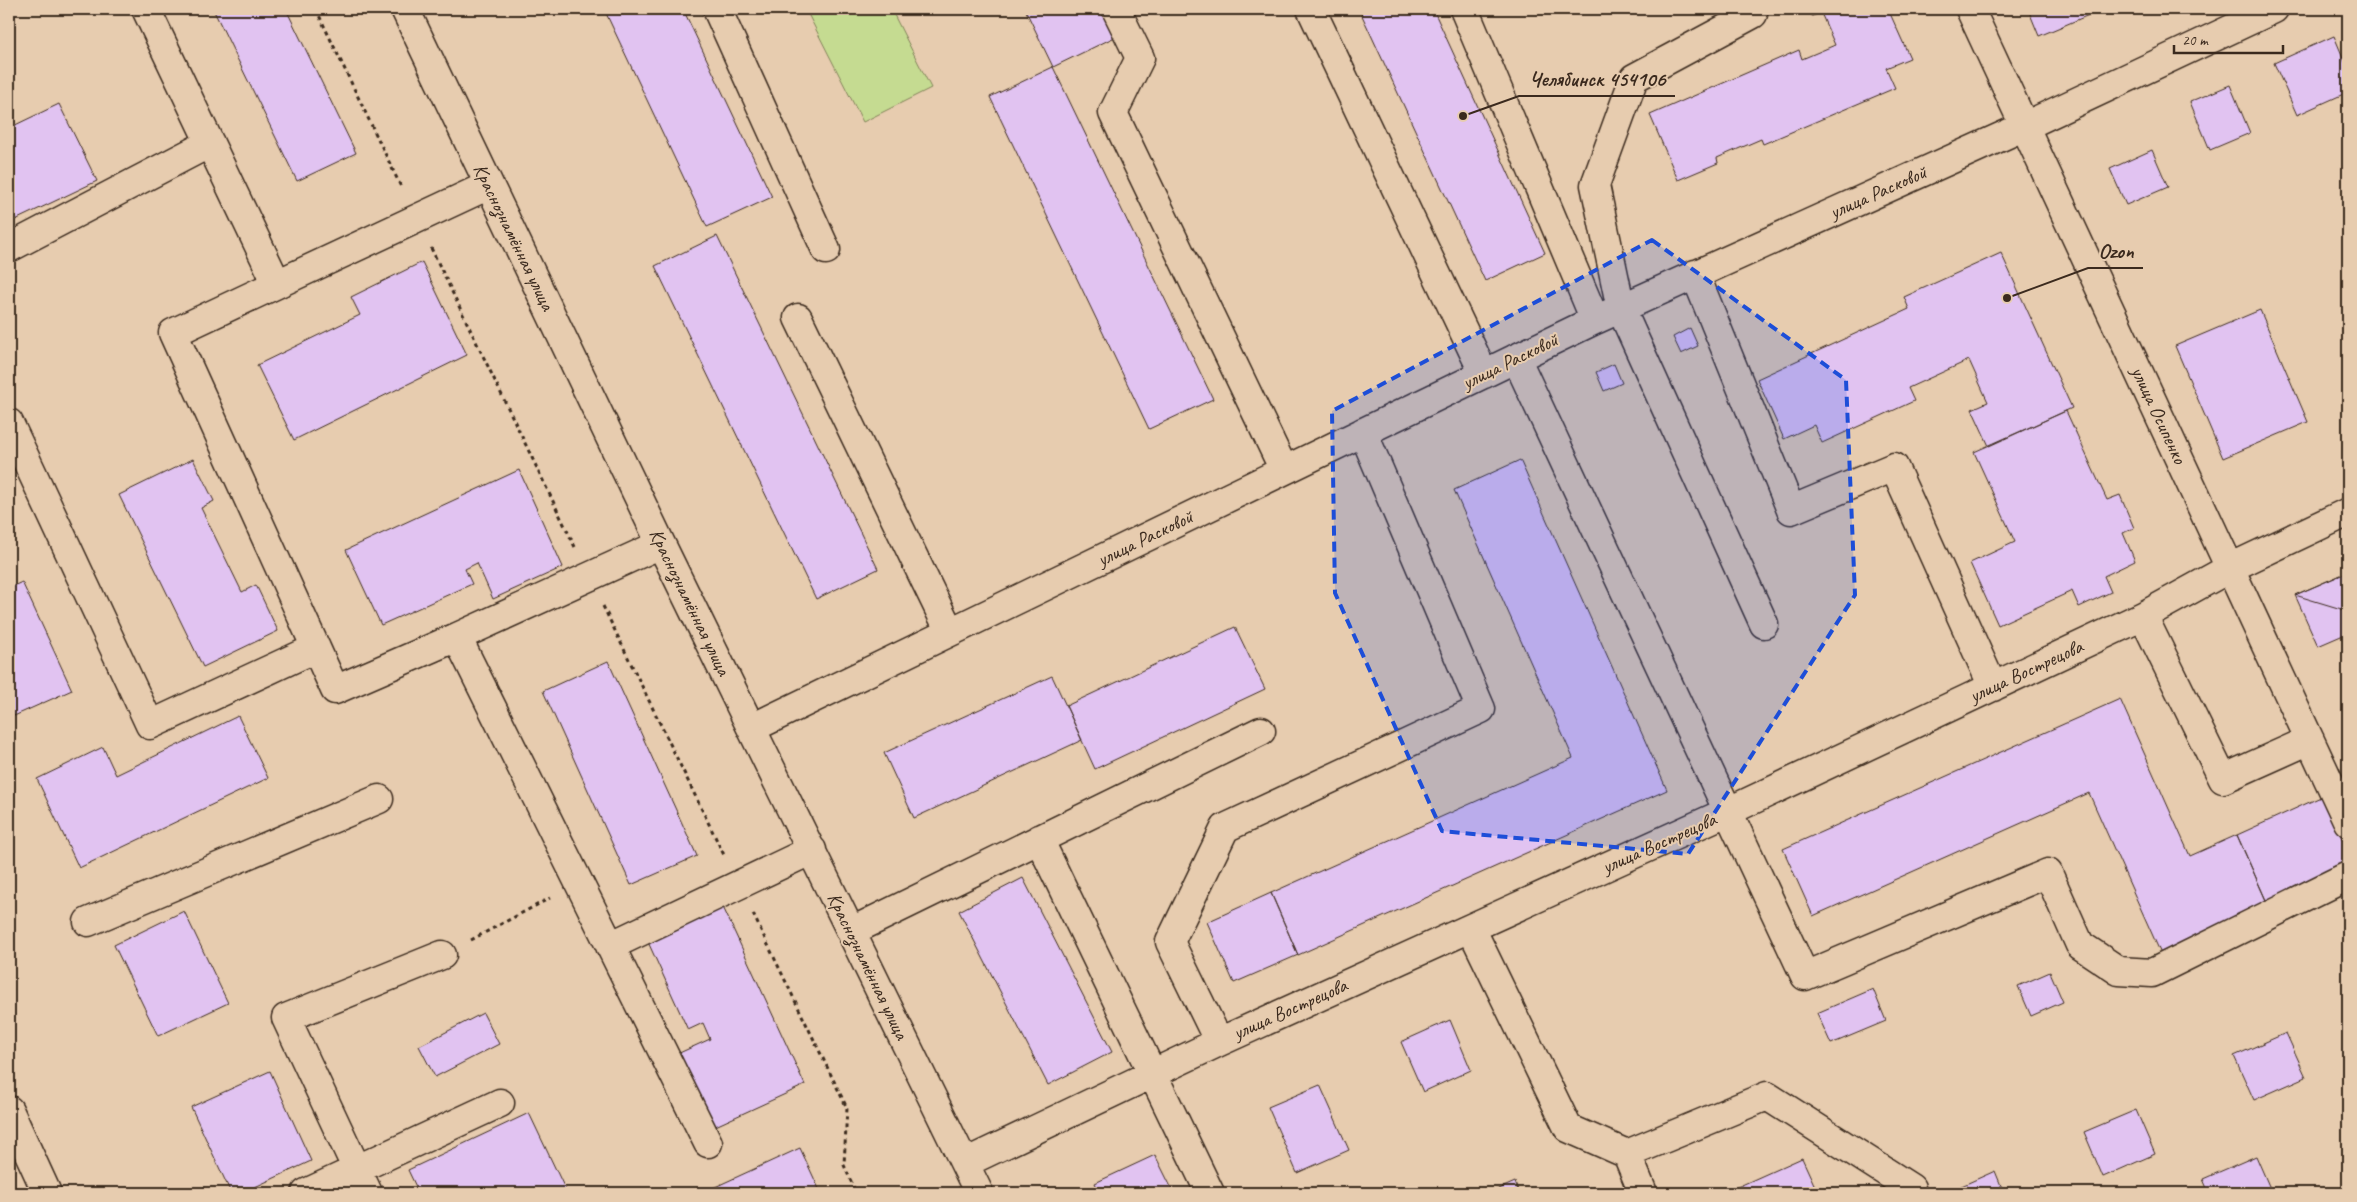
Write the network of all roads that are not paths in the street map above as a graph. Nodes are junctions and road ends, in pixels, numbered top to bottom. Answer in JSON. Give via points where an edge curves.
{"nodes":[{"id":1,"x":146,"y":9,"type":"edge"},
{"id":2,"x":405,"y":9,"type":"edge"},
{"id":3,"x":717,"y":9,"type":"edge"},
{"id":4,"x":1116,"y":9,"type":"edge"},
{"id":5,"x":1311,"y":9,"type":"edge"},
{"id":6,"x":1464,"y":9,"type":"edge"},
{"id":7,"x":1752,"y":9,"type":"edge"},
{"id":8,"x":1970,"y":9,"type":"edge"},
{"id":9,"x":2274,"y":9,"type":"edge"},
{"id":10,"x":2025,"y":126,"type":"junction"},
{"id":11,"x":210,"y":143,"type":"junction"},
{"id":12,"x":489,"y":185,"type":"junction"},
{"id":13,"x":9,"y":248,"type":"edge"},
{"id":14,"x":826,"y":250,"type":"dead end"},
{"id":15,"x":1695,"y":274,"type":"junction"},
{"id":16,"x":277,"y":284,"type":"junction"},
{"id":17,"x":1621,"y":309,"type":"junction"},
{"id":18,"x":798,"y":318,"type":"dead end"},
{"id":19,"x":1595,"y":320,"type":"junction"},
{"id":20,"x":1516,"y":358,"type":"junction"},
{"id":21,"x":1484,"y":374,"type":"junction"},
{"id":22,"x":9,"y":423,"type":"edge"},
{"id":23,"x":1363,"y":432,"type":"junction"},
{"id":24,"x":1284,"y":470,"type":"junction"},
{"id":25,"x":2348,"y":512,"type":"edge"},
{"id":26,"x":661,"y":544,"type":"junction"},
{"id":27,"x":2230,"y":568,"type":"junction"},
{"id":28,"x":2143,"y":616,"type":"junction"},
{"id":29,"x":1764,"y":624,"type":"dead end"},
{"id":30,"x":950,"y":632,"type":"junction"},
{"id":31,"x":457,"y":637,"type":"junction"},
{"id":32,"x":316,"y":648,"type":"junction"},
{"id":33,"x":1993,"y":687,"type":"junction"},
{"id":34,"x":752,"y":728,"type":"junction"},
{"id":35,"x":1261,"y":731,"type":"dead end"},
{"id":36,"x":2310,"y":740,"type":"junction"},
{"id":37,"x":379,"y":798,"type":"dead end"},
{"id":38,"x":1729,"y":811,"type":"junction"},
{"id":39,"x":2348,"y":822,"type":"edge"},
{"id":40,"x":1039,"y":839,"type":"junction"},
{"id":41,"x":812,"y":850,"type":"junction"},
{"id":42,"x":2348,"y":876,"type":"edge"},
{"id":43,"x":88,"y":922,"type":"dead end"},
{"id":44,"x":1471,"y":928,"type":"junction"},
{"id":45,"x":852,"y":931,"type":"junction"},
{"id":46,"x":610,"y":946,"type":"junction"},
{"id":47,"x":442,"y":956,"type":"road end"},
{"id":48,"x":1219,"y":1042,"type":"junction"},
{"id":49,"x":1154,"y":1073,"type":"junction"},
{"id":50,"x":500,"y":1103,"type":"dead end"},
{"id":51,"x":9,"y":1110,"type":"edge"},
{"id":52,"x":708,"y":1143,"type":"dead end"},
{"id":53,"x":1627,"y":1154,"type":"junction"},
{"id":54,"x":965,"y":1163,"type":"junction"},
{"id":55,"x":363,"y":1182,"type":"edge"},
{"id":56,"x":1911,"y":1188,"type":"dead end"},
{"id":57,"x":47,"y":1193,"type":"edge"},
{"id":58,"x":306,"y":1193,"type":"edge"},
{"id":59,"x":979,"y":1193,"type":"edge"},
{"id":60,"x":1210,"y":1193,"type":"edge"},
{"id":61,"x":1643,"y":1193,"type":"edge"}],
"edges":[{"from":1,"to":11,"type":"street"},
{"from":2,"to":12,"type":"street","name":"Краснознамённая улица"},
{"from":3,"to":14,"type":"street"},
{"from":4,"to":24,"type":"street","via":[[1140,58],[1112,113]]},
{"from":5,"to":21,"type":"street"},
{"from":6,"to":19,"type":"street"},
{"from":7,"to":17,"type":"street","via":[[1754,14],[1634,78],[1595,185]]},
{"from":8,"to":10,"type":"street","name":"улица Осипенко"},
{"from":9,"to":10,"type":"street","name":"улица Расковой"},
{"from":10,"to":15,"type":"street","name":"улица Расковой"},
{"from":10,"to":27,"type":"street","name":"улица Осипенко"},
{"from":11,"to":13,"type":"street"},
{"from":11,"to":16,"type":"street"},
{"from":12,"to":16,"type":"street"},
{"from":12,"to":26,"type":"street","name":"Краснознамённая улица"},
{"from":15,"to":17,"type":"street","name":"улица Расковой"},
{"from":15,"to":33,"type":"street","via":[[1790,510],[1894,467]]},
{"from":16,"to":32,"type":"street","via":[[173,333]]},
{"from":17,"to":19,"type":"street","name":"улица Расковой"},
{"from":17,"to":29,"type":"street"},
{"from":18,"to":30,"type":"street"},
{"from":19,"to":20,"type":"street","name":"улица Расковой"},
{"from":20,"to":21,"type":"street","name":"улица Расковой"},
{"from":20,"to":38,"type":"street"},
{"from":21,"to":23,"type":"street","name":"улица Расковой"},
{"from":22,"to":32,"type":"street","via":[[150,725]]},
{"from":23,"to":24,"type":"street","name":"улица Расковой"},
{"from":23,"to":48,"type":"street","via":[[1481,709],[1225,828],[1170,942]]},
{"from":24,"to":30,"type":"street","name":"улица Расковой"},
{"from":25,"to":27,"type":"street","name":"улица Вострецова"},
{"from":26,"to":31,"type":"street"},
{"from":26,"to":34,"type":"street","name":"Краснознамённая улица"},
{"from":27,"to":28,"type":"street","name":"улица Вострецова"},
{"from":27,"to":36,"type":"street","name":"улица Осипенко"},
{"from":28,"to":33,"type":"street","name":"улица Вострецова"},
{"from":28,"to":36,"type":"street","via":[[2223,779]]},
{"from":30,"to":34,"type":"street","name":"улица Расковой"},
{"from":31,"to":32,"type":"street","via":[[335,690]]},
{"from":31,"to":46,"type":"street"},
{"from":33,"to":38,"type":"street","name":"улица Вострецова"},
{"from":34,"to":41,"type":"street","name":"Краснознамённая улица"},
{"from":35,"to":40,"type":"street"},
{"from":36,"to":39,"type":"street","name":"улица Осипенко"},
{"from":37,"to":43,"type":"street"},
{"from":38,"to":42,"type":"street","via":[[1805,976],[2048,873],[2080,945],[2119,971],[2152,973]]},
{"from":38,"to":44,"type":"street","name":"улица Вострецова"},
{"from":40,"to":45,"type":"street"},
{"from":40,"to":49,"type":"street"},
{"from":41,"to":45,"type":"street","name":"Краснознамённая улица"},
{"from":41,"to":46,"type":"street"},
{"from":44,"to":48,"type":"street","name":"улица Вострецова"},
{"from":44,"to":53,"type":"street","via":[[1568,1128]]},
{"from":45,"to":54,"type":"street","name":"Краснознамённая улица"},
{"from":46,"to":52,"type":"street"},
{"from":47,"to":55,"type":"street","via":[[286,1018]]},
{"from":48,"to":49,"type":"street","name":"улица Вострецова"},
{"from":49,"to":54,"type":"street","name":"улица Вострецова"},
{"from":49,"to":60,"type":"street"},
{"from":50,"to":55,"type":"street"},
{"from":51,"to":57,"type":"street"},
{"from":53,"to":56,"type":"street","via":[[1767,1096]]},
{"from":53,"to":61,"type":"street"},
{"from":54,"to":59,"type":"street","name":"Краснознамённая улица"},
{"from":55,"to":58,"type":"street"}]}
